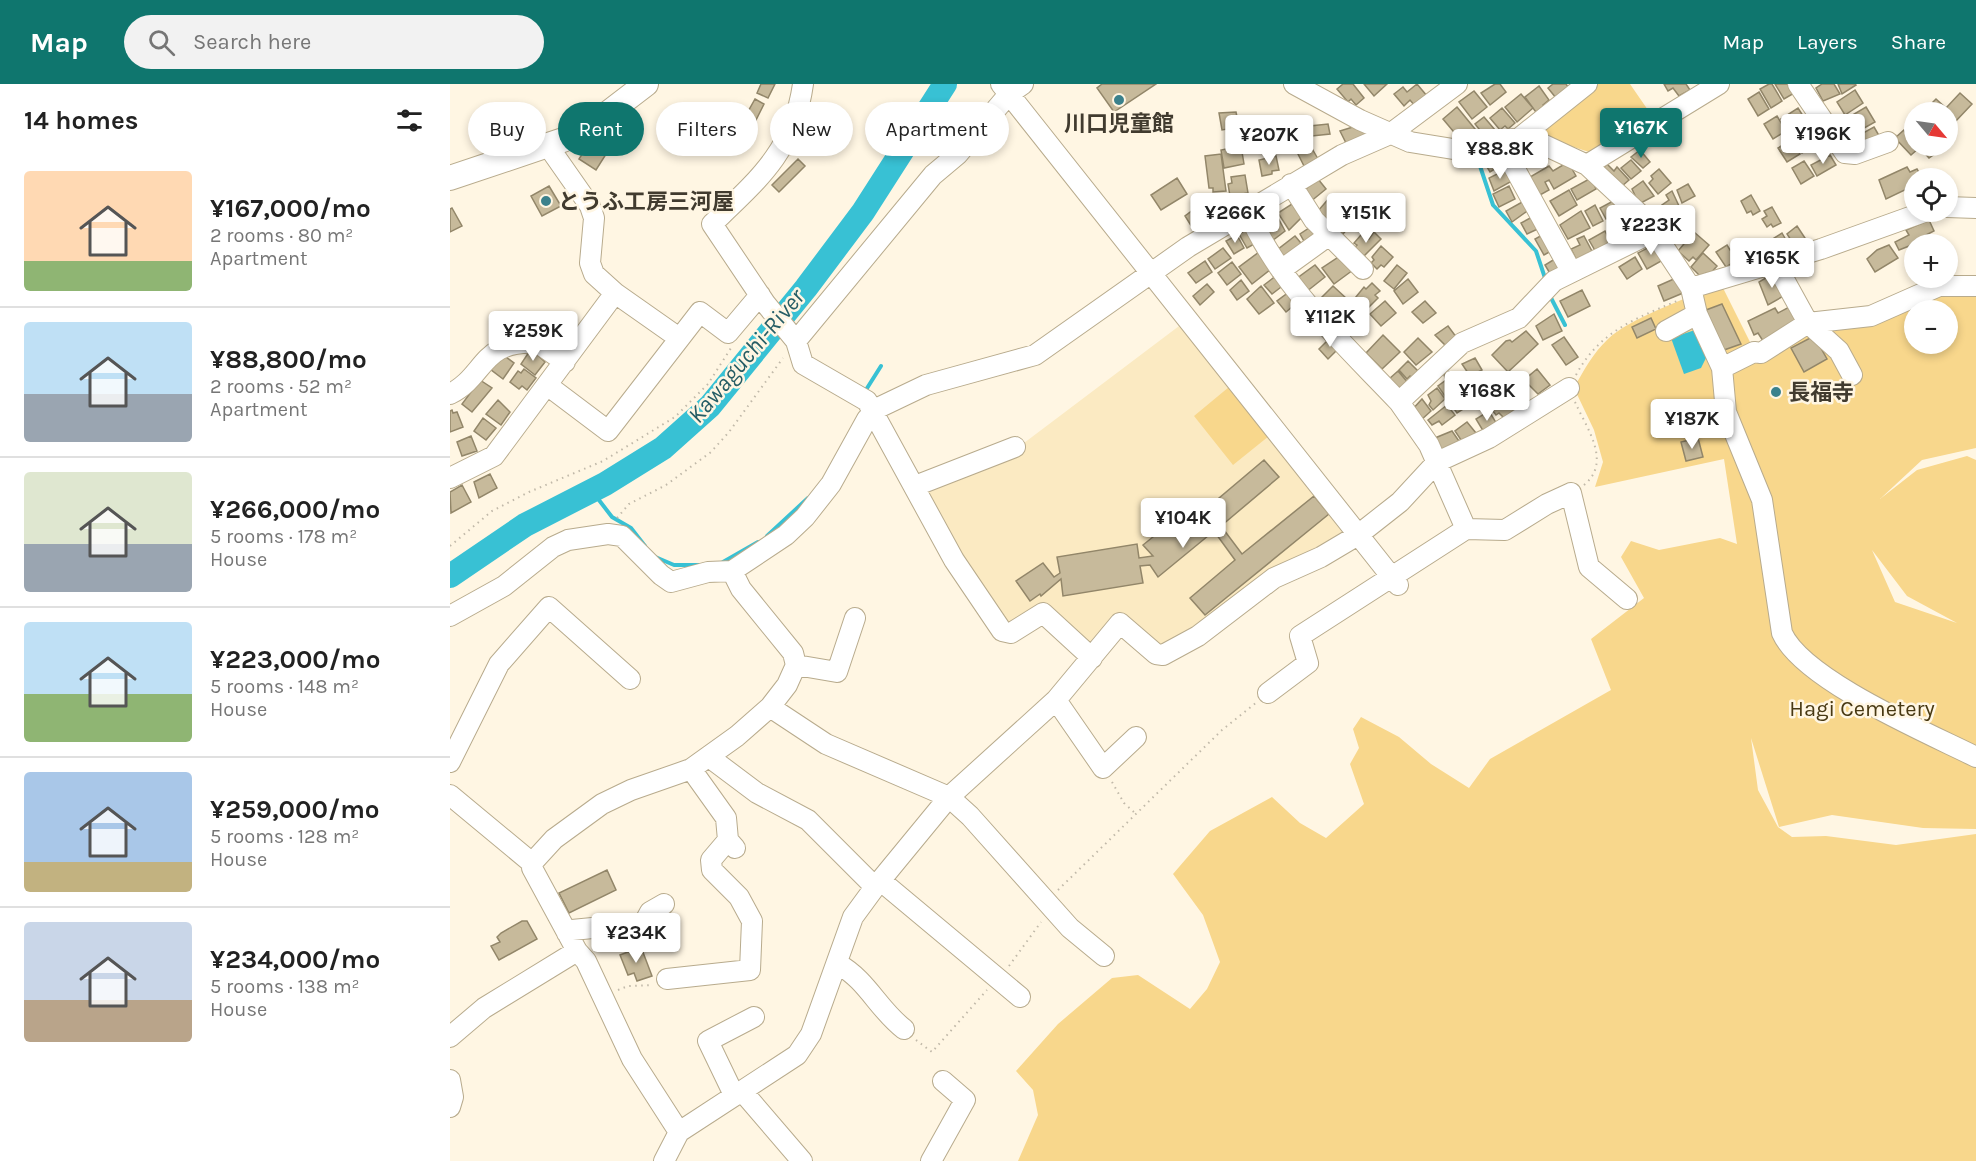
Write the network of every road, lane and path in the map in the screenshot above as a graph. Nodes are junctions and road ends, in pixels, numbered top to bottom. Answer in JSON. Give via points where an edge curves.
{"nodes":[{"id":1,"x":646,"y":84,"type":"edge"},
{"id":2,"x":803,"y":84,"type":"edge"},
{"id":3,"x":1294,"y":84,"type":"edge"},
{"id":4,"x":1457,"y":84,"type":"edge"},
{"id":5,"x":1587,"y":84,"type":"edge"},
{"id":6,"x":1719,"y":84,"type":"edge"},
{"id":7,"x":1798,"y":84,"type":"edge"},
{"id":8,"x":1011,"y":87,"type":"edge"},
{"id":9,"x":1319,"y":89,"type":"edge"},
{"id":10,"x":1390,"y":134,"type":"junction"},
{"id":11,"x":1509,"y":139,"type":"junction"},
{"id":12,"x":1888,"y":142,"type":"dead end"},
{"id":13,"x":548,"y":147,"type":"junction"},
{"id":14,"x":1587,"y":165,"type":"junction"},
{"id":15,"x":450,"y":178,"type":"edge"},
{"id":16,"x":1291,"y":184,"type":"junction"},
{"id":17,"x":1958,"y":207,"type":"edge"},
{"id":18,"x":1976,"y":208,"type":"edge"},
{"id":19,"x":1247,"y":210,"type":"junction"},
{"id":20,"x":1904,"y":220,"type":"edge"},
{"id":21,"x":1654,"y":231,"type":"junction"},
{"id":22,"x":1329,"y":236,"type":"junction"},
{"id":23,"x":1775,"y":263,"type":"junction"},
{"id":24,"x":1363,"y":269,"type":"dead end"},
{"id":25,"x":1281,"y":270,"type":"junction"},
{"id":26,"x":1571,"y":271,"type":"junction"},
{"id":27,"x":1149,"y":272,"type":"junction"},
{"id":28,"x":1976,"y":286,"type":"edge"},
{"id":29,"x":1691,"y":291,"type":"junction"},
{"id":30,"x":615,"y":293,"type":"junction"},
{"id":31,"x":762,"y":299,"type":"junction"},
{"id":32,"x":1697,"y":314,"type":"junction"},
{"id":33,"x":1808,"y":323,"type":"junction"},
{"id":34,"x":1666,"y":331,"type":"dead end"},
{"id":35,"x":728,"y":333,"type":"junction"},
{"id":36,"x":679,"y":338,"type":"junction"},
{"id":37,"x":794,"y":340,"type":"junction"},
{"id":38,"x":566,"y":362,"type":"junction"},
{"id":39,"x":1722,"y":368,"type":"junction"},
{"id":40,"x":1852,"y":375,"type":"dead end"},
{"id":41,"x":547,"y":385,"type":"junction"},
{"id":42,"x":1569,"y":388,"type":"junction"},
{"id":43,"x":450,"y":394,"type":"edge"},
{"id":44,"x":866,"y":402,"type":"junction"},
{"id":45,"x":1399,"y":402,"type":"junction"},
{"id":46,"x":1015,"y":447,"type":"dead end"},
{"id":47,"x":1437,"y":462,"type":"junction"},
{"id":48,"x":450,"y":478,"type":"edge"},
{"id":49,"x":1585,"y":485,"type":"dead end"},
{"id":50,"x":915,"y":486,"type":"junction"},
{"id":51,"x":618,"y":517,"type":"dead end"},
{"id":52,"x":1466,"y":529,"type":"junction"},
{"id":53,"x":1358,"y":535,"type":"junction"},
{"id":54,"x":450,"y":546,"type":"edge"},
{"id":55,"x":732,"y":571,"type":"junction"},
{"id":56,"x":1395,"y":580,"type":"junction"},
{"id":57,"x":1627,"y":599,"type":"dead end"},
{"id":58,"x":450,"y":616,"type":"edge"},
{"id":59,"x":855,"y":618,"type":"dead end"},
{"id":60,"x":1092,"y":657,"type":"junction"},
{"id":61,"x":796,"y":665,"type":"junction"},
{"id":62,"x":630,"y":679,"type":"dead end"},
{"id":63,"x":1268,"y":693,"type":"joint"},
{"id":64,"x":1056,"y":700,"type":"junction"},
{"id":65,"x":770,"y":707,"type":"junction"},
{"id":66,"x":1136,"y":736,"type":"dead end"},
{"id":67,"x":709,"y":757,"type":"junction"},
{"id":68,"x":1976,"y":757,"type":"edge"},
{"id":69,"x":450,"y":762,"type":"edge"},
{"id":70,"x":1103,"y":768,"type":"junction"},
{"id":71,"x":692,"y":769,"type":"junction"},
{"id":72,"x":450,"y":795,"type":"edge"},
{"id":73,"x":949,"y":797,"type":"junction"},
{"id":74,"x":1135,"y":813,"type":"junction"},
{"id":75,"x":532,"y":863,"type":"junction"},
{"id":76,"x":878,"y":884,"type":"junction"},
{"id":77,"x":664,"y":904,"type":"dead end"},
{"id":78,"x":1049,"y":904,"type":"junction"},
{"id":79,"x":567,"y":933,"type":"junction"},
{"id":80,"x":577,"y":951,"type":"junction"},
{"id":81,"x":1104,"y":956,"type":"dead end"},
{"id":82,"x":838,"y":964,"type":"junction"},
{"id":83,"x":998,"y":977,"type":"junction"},
{"id":84,"x":665,"y":981,"type":"joint"},
{"id":85,"x":604,"y":995,"type":"junction"},
{"id":86,"x":1020,"y":997,"type":"dead end"},
{"id":87,"x":754,"y":1017,"type":"dead end"},
{"id":88,"x":904,"y":1029,"type":"joint"},
{"id":89,"x":450,"y":1037,"type":"edge"},
{"id":90,"x":450,"y":1080,"type":"edge"},
{"id":91,"x":943,"y":1081,"type":"dead end"},
{"id":92,"x":738,"y":1093,"type":"junction"},
{"id":93,"x":450,"y":1107,"type":"edge"},
{"id":94,"x":679,"y":1132,"type":"junction"},
{"id":95,"x":664,"y":1161,"type":"edge"},
{"id":96,"x":802,"y":1161,"type":"edge"},
{"id":97,"x":931,"y":1161,"type":"edge"}],
"edges":[{"from":1,"to":13,"type":"main road","via":[[598,120]]},
{"from":2,"to":31,"type":"street","via":[[799,112],[788,139],[757,182],[712,224]]},
{"from":3,"to":9,"type":"street"},
{"from":4,"to":10,"type":"street"},
{"from":5,"to":11,"type":"street"},
{"from":6,"to":14,"type":"street"},
{"from":7,"to":12,"type":"street","via":[[1845,153],[1855,154]]},
{"from":8,"to":27,"type":"street"},
{"from":8,"to":37,"type":"street","via":[[958,154],[933,176]]},
{"from":9,"to":10,"type":"street"},
{"from":10,"to":11,"type":"street","via":[[1419,144],[1453,149]]},
{"from":10,"to":16,"type":"street"},
{"from":11,"to":14,"type":"street","via":[[1540,143]]},
{"from":11,"to":26,"type":"street"},
{"from":13,"to":15,"type":"main road"},
{"from":13,"to":30,"type":"street","via":[[590,206],[594,218],[594,274]]},
{"from":14,"to":21,"type":"street"},
{"from":16,"to":19,"type":"street"},
{"from":16,"to":22,"type":"street"},
{"from":17,"to":18,"type":"street"},
{"from":19,"to":25,"type":"street"},
{"from":19,"to":27,"type":"street"},
{"from":20,"to":23,"type":"street"},
{"from":21,"to":26,"type":"street"},
{"from":21,"to":29,"type":"street"},
{"from":22,"to":24,"type":"street"},
{"from":22,"to":25,"type":"street"},
{"from":23,"to":29,"type":"street"},
{"from":23,"to":33,"type":"street"},
{"from":25,"to":45,"type":"street","via":[[1302,299]]},
{"from":26,"to":45,"type":"street","via":[[1554,281],[1519,318],[1462,343]]},
{"from":27,"to":44,"type":"street","via":[[1035,355]]},
{"from":27,"to":53,"type":"street"},
{"from":28,"to":33,"type":"street","via":[[1939,286],[1871,316]]},
{"from":29,"to":32,"type":"street"},
{"from":29,"to":42,"type":"path","via":[[1606,335],[1585,358]]},
{"from":30,"to":36,"type":"street"},
{"from":30,"to":38,"type":"street"},
{"from":31,"to":35,"type":"street"},
{"from":31,"to":37,"type":"street"},
{"from":32,"to":34,"type":"street"},
{"from":32,"to":39,"type":"street"},
{"from":33,"to":39,"type":"street","via":[[1761,353],[1755,352]]},
{"from":33,"to":40,"type":"street","via":[[1839,351]]},
{"from":35,"to":36,"type":"street","via":[[700,312]]},
{"from":35,"to":54,"type":"path","via":[[735,342],[708,384],[675,417],[603,461],[492,511]]},
{"from":36,"to":41,"type":"street","via":[[608,431]]},
{"from":37,"to":44,"type":"street","via":[[803,364]]},
{"from":37,"to":51,"type":"path","via":[[711,452],[666,485],[628,504]]},
{"from":38,"to":41,"type":"street"},
{"from":38,"to":43,"type":"street","via":[[538,343],[501,348],[480,364],[465,387]]},
{"from":39,"to":68,"type":"street","via":[[1726,412],[1762,500],[1782,633],[1787,643],[1828,681]]},
{"from":41,"to":48,"type":"street","via":[[494,456]]},
{"from":42,"to":47,"type":"street","via":[[1489,438]]},
{"from":42,"to":49,"type":"path","via":[[1598,461],[1595,475]]},
{"from":44,"to":50,"type":"street"},
{"from":44,"to":55,"type":"street","via":[[820,500],[786,535]]},
{"from":45,"to":47,"type":"street"},
{"from":46,"to":50,"type":"street"},
{"from":47,"to":52,"type":"street"},
{"from":47,"to":53,"type":"street","via":[[1400,502]]},
{"from":50,"to":60,"type":"street","via":[[954,560],[1002,631],[1011,633],[1042,613]]},
{"from":52,"to":56,"type":"street"},
{"from":52,"to":57,"type":"street","via":[[1505,531],[1571,493],[1589,567]]},
{"from":53,"to":56,"type":"street"},
{"from":53,"to":60,"type":"street","via":[[1274,578],[1198,636],[1163,655],[1156,654],[1120,623]]},
{"from":55,"to":58,"type":"street","via":[[714,571],[671,582],[622,536],[608,534],[568,540],[553,547],[504,586]]},
{"from":55,"to":61,"type":"street","via":[[741,589],[794,653]]},
{"from":56,"to":63,"type":"street","via":[[1300,636],[1308,663]]},
{"from":59,"to":61,"type":"street","via":[[837,672]]},
{"from":60,"to":64,"type":"street"},
{"from":61,"to":65,"type":"street","via":[[788,685]]},
{"from":62,"to":69,"type":"street","via":[[549,607],[499,664]]},
{"from":63,"to":74,"type":"path","via":[[1222,730]]},
{"from":64,"to":70,"type":"street"},
{"from":64,"to":73,"type":"street"},
{"from":65,"to":67,"type":"street"},
{"from":65,"to":73,"type":"street","via":[[826,744]]},
{"from":66,"to":70,"type":"street"},
{"from":67,"to":71,"type":"street"},
{"from":67,"to":76,"type":"street","via":[[757,793],[808,820]]},
{"from":70,"to":74,"type":"path","via":[[1124,803]]},
{"from":71,"to":75,"type":"street","via":[[602,804],[554,840]]},
{"from":71,"to":84,"type":"street","via":[[726,818],[732,844],[711,860],[712,870],[739,897],[752,921],[750,970]]},
{"from":72,"to":75,"type":"street"},
{"from":73,"to":76,"type":"street"},
{"from":73,"to":78,"type":"street"},
{"from":74,"to":78,"type":"path"},
{"from":75,"to":79,"type":"street"},
{"from":76,"to":82,"type":"street","via":[[853,917]]},
{"from":76,"to":83,"type":"street"},
{"from":77,"to":79,"type":"street","via":[[650,912],[653,923]]},
{"from":78,"to":81,"type":"street","via":[[1070,928]]},
{"from":78,"to":83,"type":"path"},
{"from":79,"to":80,"type":"street"},
{"from":80,"to":85,"type":"street"},
{"from":80,"to":89,"type":"street","via":[[484,1008]]},
{"from":82,"to":88,"type":"street","via":[[854,973],[882,1010]]},
{"from":82,"to":92,"type":"street","via":[[811,1035],[797,1055]]},
{"from":83,"to":86,"type":"street"},
{"from":83,"to":88,"type":"path","via":[[933,1052]]},
{"from":84,"to":85,"type":"path","via":[[628,986]]},
{"from":85,"to":94,"type":"street","via":[[632,1059]]},
{"from":87,"to":92,"type":"street","via":[[708,1041]]},
{"from":90,"to":93,"type":"street"},
{"from":91,"to":97,"type":"street","via":[[965,1100]]},
{"from":92,"to":94,"type":"street"},
{"from":92,"to":96,"type":"street"},
{"from":94,"to":95,"type":"street"}]}
